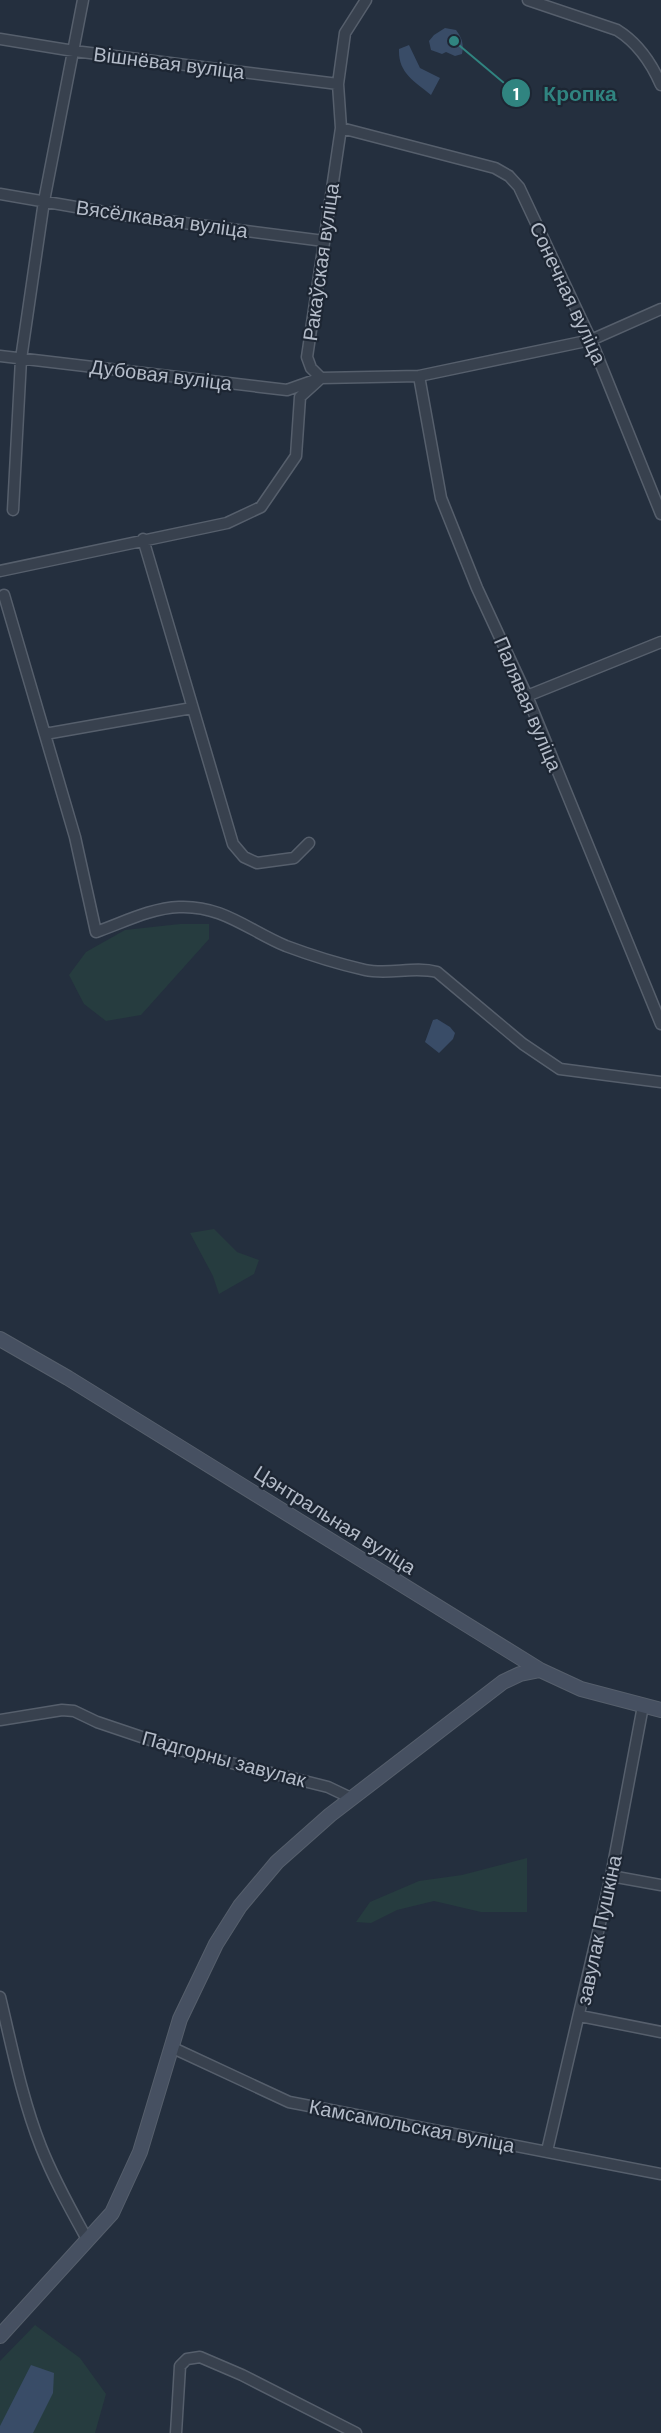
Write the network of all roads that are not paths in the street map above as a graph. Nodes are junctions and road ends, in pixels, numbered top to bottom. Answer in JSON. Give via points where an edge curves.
{"nodes":[{"id":1,"x":83,"y":0,"type":"edge"},
{"id":2,"x":366,"y":0,"type":"edge"},
{"id":3,"x":528,"y":0,"type":"edge"},
{"id":4,"x":0,"y":39,"type":"edge"},
{"id":5,"x":74,"y":51,"type":"junction"},
{"id":6,"x":338,"y":84,"type":"junction"},
{"id":7,"x":661,"y":85,"type":"edge"},
{"id":8,"x":340,"y":128,"type":"junction"},
{"id":9,"x":0,"y":194,"type":"edge"},
{"id":10,"x":44,"y":201,"type":"junction"},
{"id":11,"x":324,"y":241,"type":"junction"},
{"id":12,"x":661,"y":309,"type":"edge"},
{"id":13,"x":591,"y":339,"type":"junction"},
{"id":14,"x":0,"y":356,"type":"edge"},
{"id":15,"x":21,"y":358,"type":"junction"},
{"id":16,"x":419,"y":376,"type":"junction"},
{"id":17,"x":321,"y":378,"type":"junction"},
{"id":18,"x":13,"y":510,"type":"dead end"},
{"id":19,"x":661,"y":514,"type":"edge"},
{"id":20,"x":143,"y":539,"type":"junction"},
{"id":21,"x":0,"y":571,"type":"edge"},
{"id":22,"x":4,"y":595,"type":"dead end"},
{"id":23,"x":661,"y":642,"type":"edge"},
{"id":24,"x":527,"y":696,"type":"junction"},
{"id":25,"x":192,"y":708,"type":"junction"},
{"id":26,"x":45,"y":734,"type":"junction"},
{"id":27,"x":309,"y":843,"type":"dead end"},
{"id":28,"x":661,"y":1024,"type":"edge"},
{"id":29,"x":661,"y":1082,"type":"edge"},
{"id":30,"x":0,"y":1339,"type":"edge"},
{"id":31,"x":540,"y":1671,"type":"junction"},
{"id":32,"x":643,"y":1706,"type":"junction"},
{"id":33,"x":661,"y":1710,"type":"edge"},
{"id":34,"x":0,"y":1720,"type":"edge"},
{"id":35,"x":351,"y":1798,"type":"junction"},
{"id":36,"x":611,"y":1876,"type":"junction"},
{"id":37,"x":661,"y":1885,"type":"edge"},
{"id":38,"x":0,"y":1997,"type":"edge"},
{"id":39,"x":580,"y":2016,"type":"junction"},
{"id":40,"x":661,"y":2032,"type":"edge"},
{"id":41,"x":173,"y":2048,"type":"junction"},
{"id":42,"x":548,"y":2151,"type":"junction"},
{"id":43,"x":661,"y":2174,"type":"edge"},
{"id":44,"x":88,"y":2241,"type":"junction"},
{"id":45,"x":0,"y":2336,"type":"edge"},
{"id":46,"x":177,"y":2433,"type":"edge"},
{"id":47,"x":356,"y":2433,"type":"edge"}],
"edges":[{"from":1,"to":5,"type":"street"},
{"from":2,"to":6,"type":"street","name":"Ракаўская вуліца","via":[[345,33]]},
{"from":3,"to":7,"type":"street","via":[[628,37],[647,59]]},
{"from":4,"to":5,"type":"street","name":"Вішнёвая вуліца"},
{"from":5,"to":6,"type":"street","name":"Вішнёвая вуліца"},
{"from":5,"to":10,"type":"street"},
{"from":6,"to":8,"type":"street","name":"Ракаўская вуліца"},
{"from":8,"to":11,"type":"street","name":"Ракаўская вуліца"},
{"from":8,"to":13,"type":"street","name":"Сонечная вуліца","via":[[495,168],[509,176],[519,188]]},
{"from":9,"to":10,"type":"street","name":"Вясёлкавая вуліца"},
{"from":10,"to":11,"type":"street","name":"Вясёлкавая вуліца"},
{"from":10,"to":15,"type":"street"},
{"from":11,"to":17,"type":"street","name":"Ракаўская вуліца","via":[[307,357]]},
{"from":12,"to":13,"type":"street","name":"Дубовая вуліца"},
{"from":13,"to":16,"type":"street","name":"Дубовая вуліца"},
{"from":13,"to":19,"type":"street","name":"Сонечная вуліца"},
{"from":14,"to":15,"type":"street","name":"Дубовая вуліца"},
{"from":15,"to":17,"type":"street","name":"Дубовая вуліца","via":[[287,390]]},
{"from":15,"to":18,"type":"street"},
{"from":16,"to":17,"type":"street","name":"Дубовая вуліца"},
{"from":16,"to":24,"type":"street","name":"Палявая вуліца","via":[[441,498]]},
{"from":17,"to":20,"type":"street","via":[[300,397],[296,456],[261,507],[227,523]]},
{"from":20,"to":21,"type":"street"},
{"from":20,"to":25,"type":"street"},
{"from":22,"to":26,"type":"street"},
{"from":23,"to":24,"type":"street"},
{"from":24,"to":28,"type":"street","name":"Палявая вуліца"},
{"from":25,"to":26,"type":"street"},
{"from":25,"to":27,"type":"street","via":[[233,844],[244,857],[257,863],[294,858]]},
{"from":26,"to":29,"type":"street","via":[[75,837],[96,932],[179,907],[223,913],[286,945],[366,970],[437,972],[523,1044],[560,1069]]},
{"from":30,"to":31,"type":"street","name":"Цэнтральная вуліца"},
{"from":31,"to":32,"type":"street","name":"Цэнтральная вуліца","via":[[581,1689]]},
{"from":31,"to":35,"type":"street","via":[[502,1682]]},
{"from":32,"to":33,"type":"street","name":"Цэнтральная вуліца"},
{"from":32,"to":36,"type":"street","name":"завулак Пушкіна"},
{"from":34,"to":35,"type":"street","name":"Падгорны завулак","via":[[74,1711],[183,1751],[328,1787]]},
{"from":35,"to":41,"type":"street","via":[[277,1862],[240,1906],[216,1944],[185,2008]]},
{"from":36,"to":37,"type":"street"},
{"from":36,"to":39,"type":"street","name":"завулак Пушкіна"},
{"from":38,"to":44,"type":"street","via":[[40,2145],[58,2189]]},
{"from":39,"to":40,"type":"street"},
{"from":39,"to":42,"type":"street","name":"завулак Пушкіна"},
{"from":41,"to":42,"type":"street","name":"Камсамольская вуліца","via":[[290,2102]]},
{"from":41,"to":44,"type":"street","via":[[140,2152],[112,2212]]},
{"from":42,"to":43,"type":"street","name":"Камсамольская вуліца"},
{"from":44,"to":45,"type":"street"},
{"from":46,"to":47,"type":"street","via":[[180,2366],[187,2359],[200,2357]]}]}
